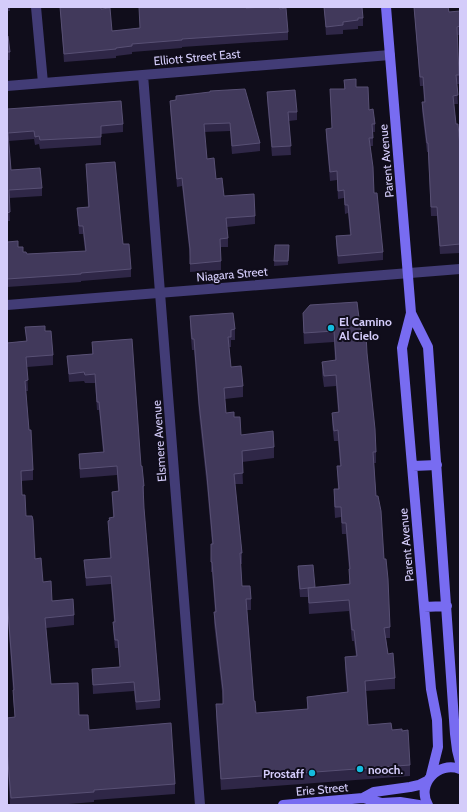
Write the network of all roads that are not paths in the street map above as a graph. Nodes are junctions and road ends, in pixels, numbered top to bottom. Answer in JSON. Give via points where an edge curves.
{"nodes":[{"id":1,"x":36,"y":7,"type":"edge"},
{"id":2,"x":386,"y":7,"type":"edge"},
{"id":3,"x":390,"y":55,"type":"junction"},
{"id":4,"x":143,"y":75,"type":"junction"},
{"id":5,"x":43,"y":83,"type":"junction"},
{"id":6,"x":7,"y":86,"type":"edge"},
{"id":7,"x":460,"y":269,"type":"edge"},
{"id":8,"x":408,"y":273,"type":"junction"},
{"id":9,"x":160,"y":293,"type":"junction"},
{"id":10,"x":7,"y":305,"type":"edge"},
{"id":11,"x":411,"y":313,"type":"junction"},
{"id":12,"x":436,"y":465,"type":"junction"},
{"id":13,"x":413,"y":466,"type":"junction"},
{"id":14,"x":447,"y":606,"type":"junction"},
{"id":15,"x":424,"y":607,"type":"junction"},
{"id":16,"x":460,"y":762,"type":"edge"},
{"id":17,"x":460,"y":769,"type":"edge"},
{"id":18,"x":429,"y":778,"type":"junction"},
{"id":19,"x":363,"y":798,"type":"junction"},
{"id":20,"x":200,"y":805,"type":"edge"},
{"id":21,"x":283,"y":805,"type":"edge"},
{"id":22,"x":419,"y":805,"type":"edge"},
{"id":23,"x":428,"y":805,"type":"edge"}],
"edges":[{"from":1,"to":5,"type":"street"},
{"from":2,"to":3,"type":"street","name":"Parent Avenue"},
{"from":3,"to":4,"type":"street","name":"Elliott Street East"},
{"from":3,"to":8,"type":"street","name":"Parent Avenue"},
{"from":4,"to":5,"type":"street","name":"Elliott Street East"},
{"from":4,"to":9,"type":"street","name":"Elsmere Avenue"},
{"from":5,"to":6,"type":"street","name":"Elliott Street East"},
{"from":7,"to":8,"type":"street","name":"Niagara Street"},
{"from":8,"to":9,"type":"street","name":"Niagara Street"},
{"from":8,"to":11,"type":"street","name":"Parent Avenue"},
{"from":9,"to":10,"type":"street","name":"Niagara Street"},
{"from":9,"to":20,"type":"street","name":"Elsmere Avenue"},
{"from":11,"to":12,"type":"street","name":"Parent Avenue","via":[[428,347]]},
{"from":11,"to":13,"type":"street","name":"Parent Avenue","via":[[402,348]]},
{"from":12,"to":13,"type":"street"},
{"from":12,"to":14,"type":"street","name":"Parent Avenue"},
{"from":13,"to":15,"type":"street","name":"Parent Avenue"},
{"from":14,"to":15,"type":"street"},
{"from":14,"to":16,"type":"street","name":"Parent Avenue","via":[[456,742]]},
{"from":15,"to":18,"type":"street","name":"Parent Avenue","via":[[438,747]]},
{"from":17,"to":18,"type":"street","name":"Erie Street","via":[[446,767]]},
{"from":18,"to":19,"type":"street","name":"Erie Street","via":[[419,785],[374,792]]},
{"from":18,"to":23,"type":"street","name":"Parent Avenue","via":[[424,792]]},
{"from":19,"to":21,"type":"street","name":"Erie Street"},
{"from":19,"to":22,"type":"street","name":"Erie Street","via":[[382,803]]}]}
